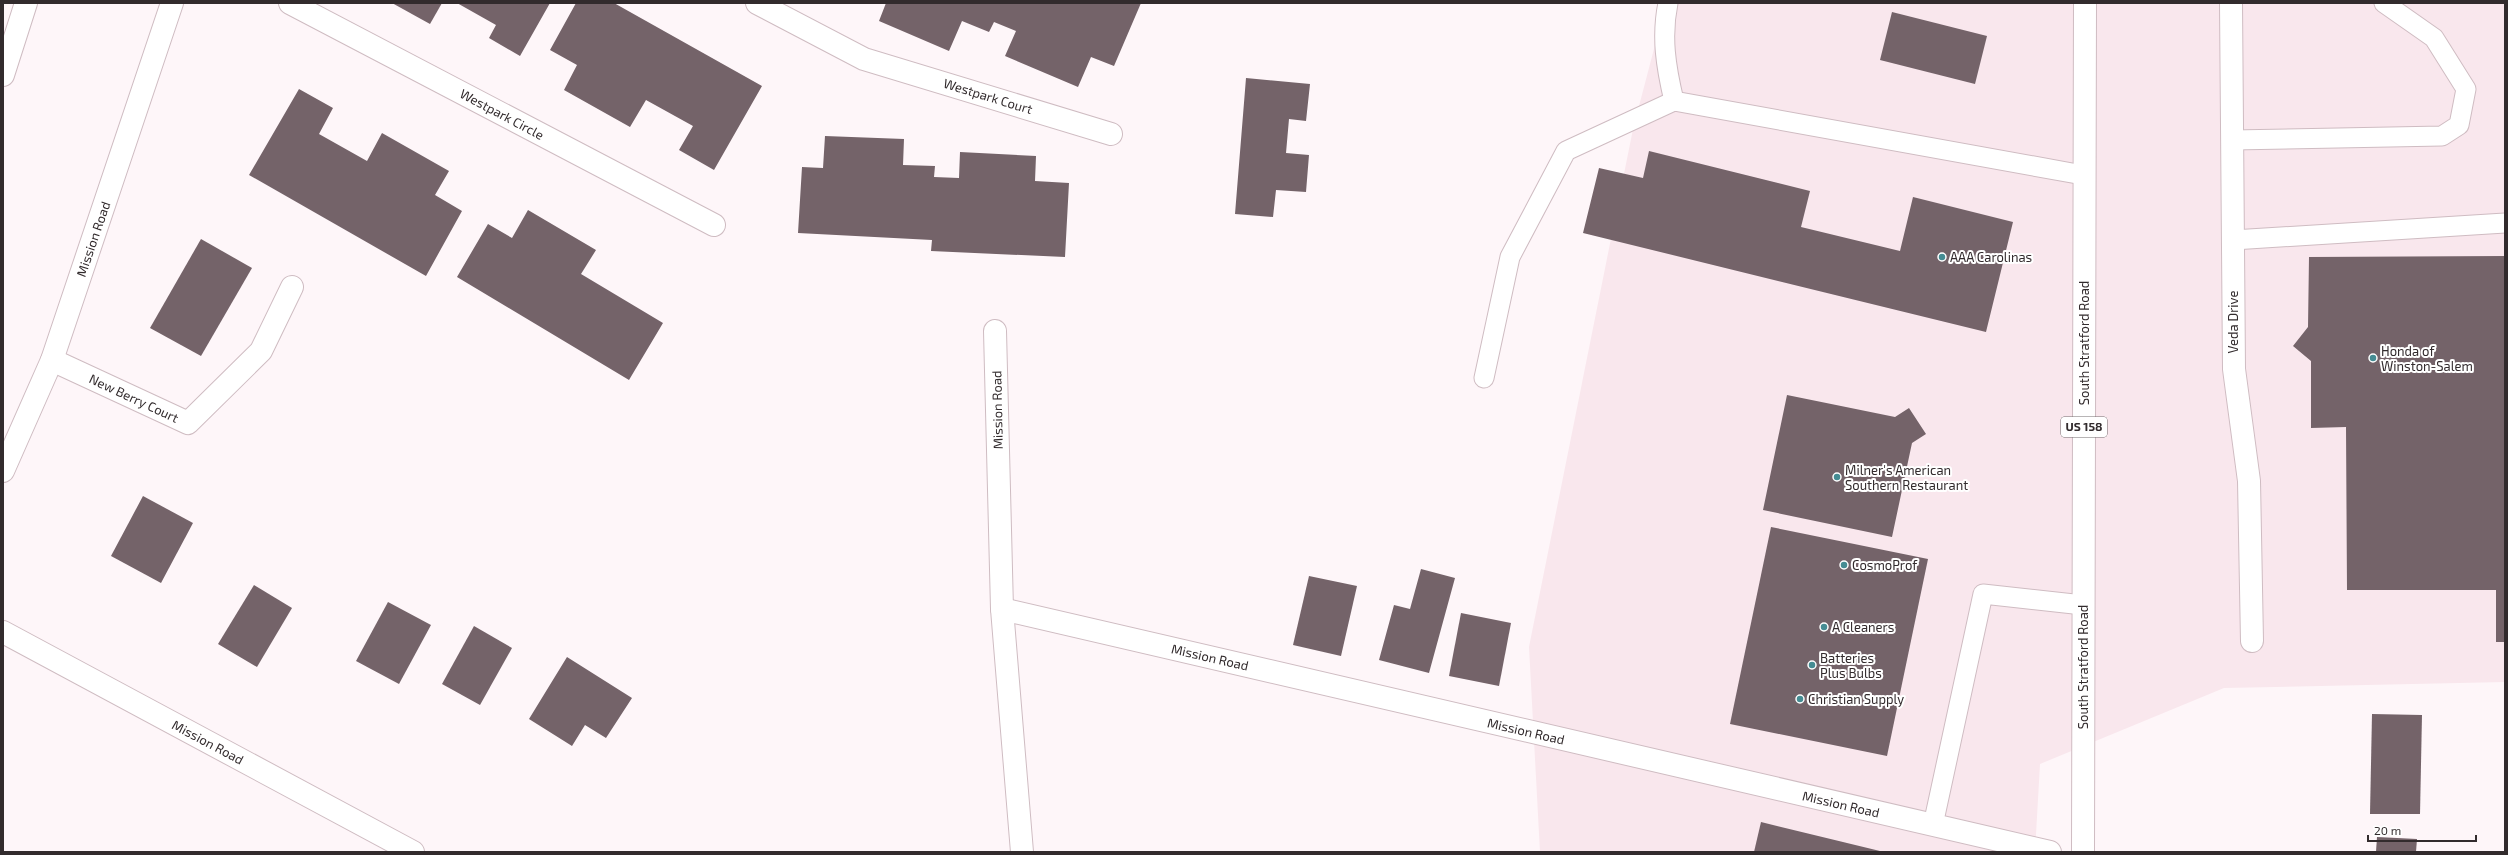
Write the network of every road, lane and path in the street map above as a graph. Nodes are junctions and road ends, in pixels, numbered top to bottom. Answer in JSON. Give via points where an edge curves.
{"nodes":[{"id":1,"x":26,"y":3,"type":"edge"},
{"id":2,"x":172,"y":3,"type":"edge"},
{"id":3,"x":290,"y":3,"type":"edge"},
{"id":4,"x":757,"y":3,"type":"edge"},
{"id":5,"x":1668,"y":3,"type":"edge"},
{"id":6,"x":2085,"y":3,"type":"edge"},
{"id":7,"x":2231,"y":3,"type":"edge"},
{"id":8,"x":2384,"y":3,"type":"edge"},
{"id":9,"x":3,"y":75,"type":"edge"},
{"id":10,"x":1674,"y":100,"type":"junction"},
{"id":11,"x":1111,"y":134,"type":"dead end"},
{"id":12,"x":2232,"y":140,"type":"junction"},
{"id":13,"x":2083,"y":174,"type":"junction"},
{"id":14,"x":2505,"y":223,"type":"edge"},
{"id":15,"x":714,"y":225,"type":"dead end"},
{"id":16,"x":2233,"y":240,"type":"junction"},
{"id":17,"x":292,"y":287,"type":"dead end"},
{"id":18,"x":995,"y":331,"type":"dead end"},
{"id":19,"x":52,"y":360,"type":"junction"},
{"id":20,"x":1484,"y":378,"type":"dead end"},
{"id":21,"x":3,"y":471,"type":"edge"},
{"id":22,"x":2083,"y":605,"type":"junction"},
{"id":23,"x":1002,"y":609,"type":"junction"},
{"id":24,"x":3,"y":632,"type":"edge"},
{"id":25,"x":2252,"y":641,"type":"dead end"},
{"id":26,"x":1933,"y":825,"type":"junction"},
{"id":27,"x":413,"y":852,"type":"edge"},
{"id":28,"x":1022,"y":852,"type":"edge"},
{"id":29,"x":2050,"y":852,"type":"edge"},
{"id":30,"x":2084,"y":852,"type":"edge"}],
"edges":[{"from":1,"to":9,"type":"main road"},
{"from":2,"to":19,"type":"main road","name":"Mission Road"},
{"from":3,"to":15,"type":"main road","name":"Westpark Circle"},
{"from":4,"to":11,"type":"main road","name":"Westpark Court","via":[[864,59]]},
{"from":5,"to":10,"type":"lane","via":[[1663,31],[1667,72]]},
{"from":6,"to":13,"type":"main road","name":"South Stratford Road","number":"US 158"},
{"from":7,"to":12,"type":"main road","name":"Veda Drive"},
{"from":8,"to":12,"type":"lane","via":[[2434,38],[2466,89],[2459,125],[2442,136]]},
{"from":10,"to":13,"type":"lane"},
{"from":10,"to":20,"type":"lane","via":[[1566,151],[1510,257]]},
{"from":12,"to":16,"type":"main road","name":"Veda Drive"},
{"from":13,"to":22,"type":"main road","name":"South Stratford Road","number":"US 158"},
{"from":14,"to":16,"type":"lane"},
{"from":16,"to":25,"type":"main road","name":"Veda Drive","via":[[2234,369],[2249,481]]},
{"from":17,"to":19,"type":"main road","name":"New Berry Court","via":[[261,351],[188,422]]},
{"from":18,"to":23,"type":"main road","name":"Mission Road"},
{"from":19,"to":21,"type":"main road","name":"Mission Road"},
{"from":22,"to":26,"type":"lane","via":[[1983,594]]},
{"from":22,"to":30,"type":"main road","name":"South Stratford Road","number":"US 158"},
{"from":23,"to":26,"type":"main road","name":"Mission Road"},
{"from":23,"to":28,"type":"main road","name":"Mission Road"},
{"from":24,"to":27,"type":"main road","name":"Mission Road"},
{"from":26,"to":29,"type":"main road","name":"Mission Road"}]}
